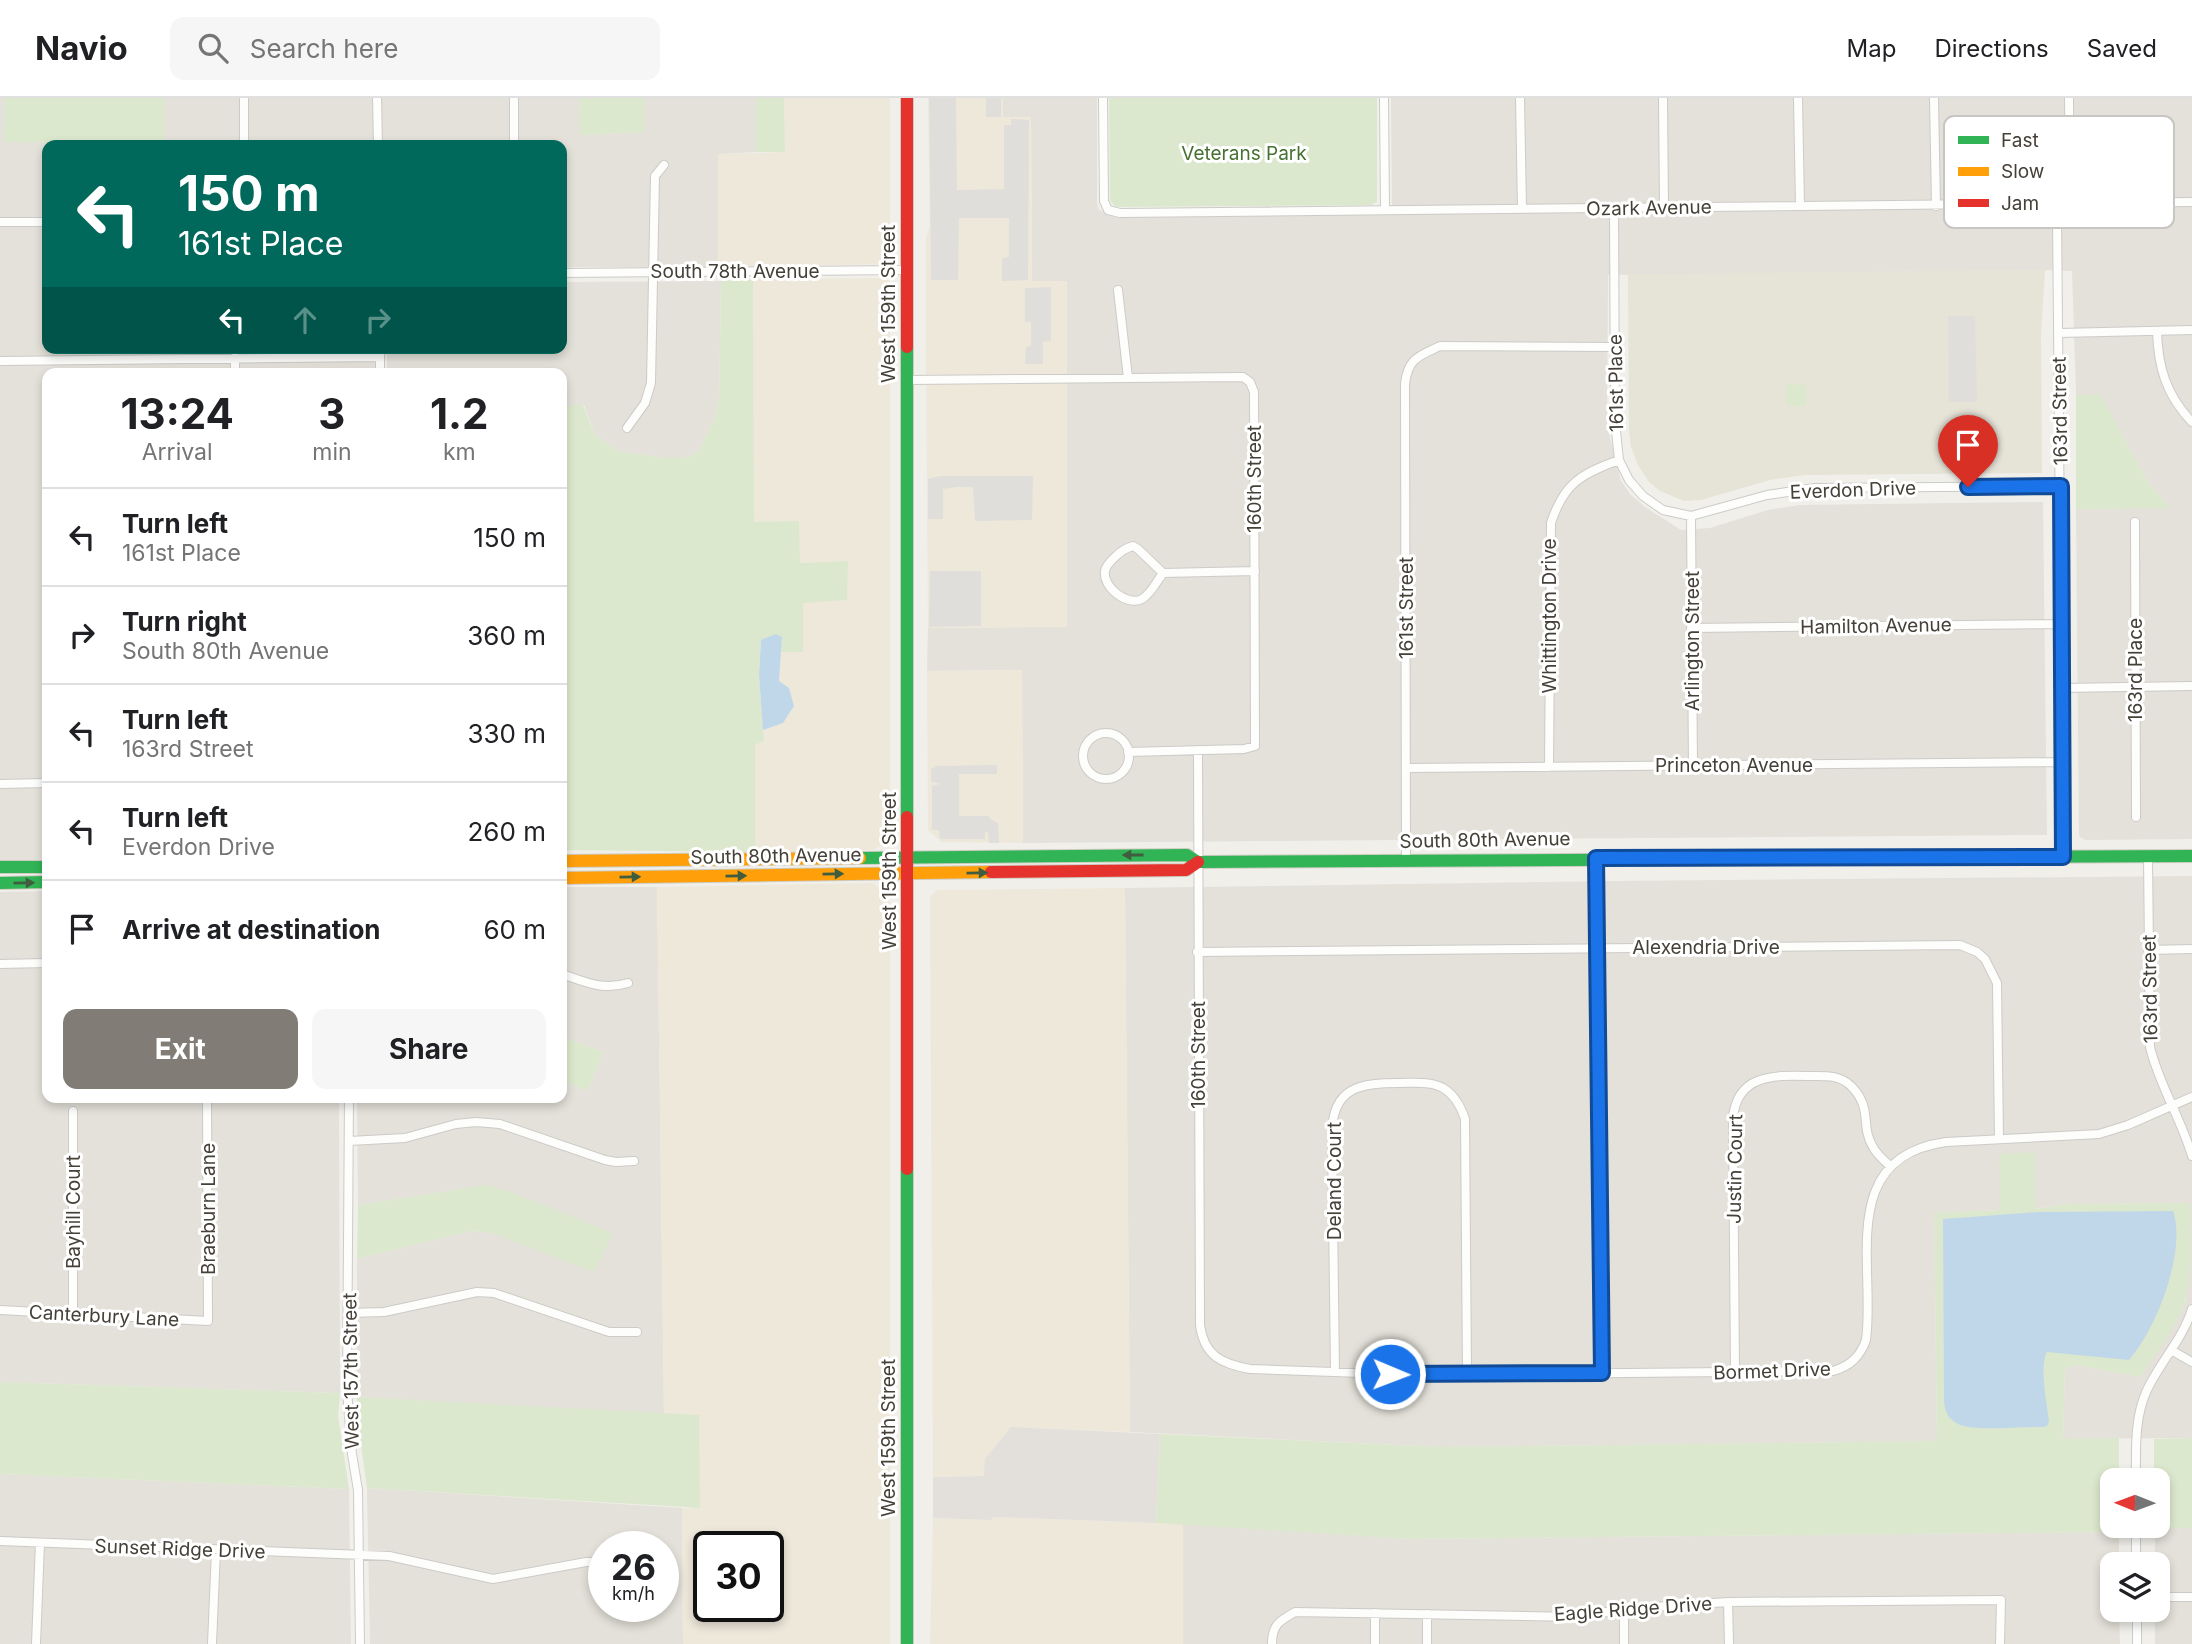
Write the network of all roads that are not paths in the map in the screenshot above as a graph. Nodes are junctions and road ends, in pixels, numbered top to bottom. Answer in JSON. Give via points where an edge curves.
{"nodes":[{"id":1,"x":244,"y":98,"type":"edge"},
{"id":2,"x":377,"y":98,"type":"edge"},
{"id":3,"x":514,"y":98,"type":"edge"},
{"id":4,"x":907,"y":98,"type":"edge"},
{"id":5,"x":1103,"y":98,"type":"edge"},
{"id":6,"x":1384,"y":98,"type":"edge"},
{"id":7,"x":1520,"y":98,"type":"edge"},
{"id":8,"x":1663,"y":98,"type":"edge"},
{"id":9,"x":1798,"y":98,"type":"edge"},
{"id":10,"x":1934,"y":98,"type":"edge"},
{"id":11,"x":2069,"y":98,"type":"edge"},
{"id":12,"x":2069,"y":116,"type":"edge"},
{"id":13,"x":244,"y":140,"type":"edge"},
{"id":14,"x":378,"y":140,"type":"edge"},
{"id":15,"x":514,"y":140,"type":"edge"},
{"id":16,"x":664,"y":166,"type":"dead end"},
{"id":17,"x":2174,"y":202,"type":"edge"},
{"id":18,"x":2192,"y":202,"type":"edge"},
{"id":19,"x":1800,"y":206,"type":"junction"},
{"id":20,"x":1936,"y":206,"type":"junction"},
{"id":21,"x":1944,"y":206,"type":"edge"},
{"id":22,"x":1664,"y":207,"type":"junction"},
{"id":23,"x":1522,"y":209,"type":"junction"},
{"id":24,"x":1614,"y":209,"type":"junction"},
{"id":25,"x":1385,"y":210,"type":"junction"},
{"id":26,"x":0,"y":222,"type":"edge"},
{"id":27,"x":42,"y":222,"type":"edge"},
{"id":28,"x":2057,"y":228,"type":"edge"},
{"id":29,"x":907,"y":270,"type":"junction"},
{"id":30,"x":652,"y":272,"type":"junction"},
{"id":31,"x":567,"y":273,"type":"edge"},
{"id":32,"x":1118,"y":290,"type":"dead end"},
{"id":33,"x":2192,"y":330,"type":"edge"},
{"id":34,"x":2157,"y":331,"type":"junction"},
{"id":35,"x":2059,"y":333,"type":"junction"},
{"id":36,"x":1615,"y":347,"type":"junction"},
{"id":37,"x":344,"y":354,"type":"edge"},
{"id":38,"x":235,"y":357,"type":"junction"},
{"id":39,"x":98,"y":360,"type":"junction"},
{"id":40,"x":0,"y":361,"type":"edge"},
{"id":41,"x":98,"y":368,"type":"edge"},
{"id":42,"x":235,"y":368,"type":"edge"},
{"id":43,"x":1128,"y":378,"type":"junction"},
{"id":44,"x":908,"y":380,"type":"junction"},
{"id":45,"x":2192,"y":422,"type":"edge"},
{"id":46,"x":627,"y":428,"type":"dead end"},
{"id":47,"x":1619,"y":460,"type":"junction"},
{"id":48,"x":2061,"y":486,"type":"junction"},
{"id":49,"x":1691,"y":516,"type":"junction"},
{"id":50,"x":2135,"y":522,"type":"dead end"},
{"id":51,"x":1255,"y":572,"type":"junction"},
{"id":52,"x":1163,"y":573,"type":"junction"},
{"id":53,"x":2061,"y":624,"type":"junction"},
{"id":54,"x":1692,"y":628,"type":"junction"},
{"id":55,"x":2134,"y":687,"type":"junction"},
{"id":56,"x":2192,"y":687,"type":"edge"},
{"id":57,"x":2062,"y":688,"type":"junction"},
{"id":58,"x":1198,"y":750,"type":"junction"},
{"id":59,"x":1128,"y":751,"type":"junction"},
{"id":60,"x":2062,"y":762,"type":"junction"},
{"id":61,"x":1693,"y":766,"type":"junction"},
{"id":62,"x":1549,"y":767,"type":"junction"},
{"id":63,"x":1406,"y":768,"type":"junction"},
{"id":64,"x":42,"y":783,"type":"edge"},
{"id":65,"x":0,"y":784,"type":"edge"},
{"id":66,"x":2136,"y":817,"type":"dead end"},
{"id":67,"x":908,"y":856,"type":"junction"},
{"id":68,"x":2148,"y":856,"type":"junction"},
{"id":69,"x":2192,"y":856,"type":"edge"},
{"id":70,"x":2063,"y":857,"type":"junction"},
{"id":71,"x":1596,"y":858,"type":"junction"},
{"id":72,"x":1406,"y":860,"type":"junction"},
{"id":73,"x":567,"y":861,"type":"edge"},
{"id":74,"x":1198,"y":862,"type":"junction"},
{"id":75,"x":0,"y":867,"type":"edge"},
{"id":76,"x":42,"y":867,"type":"edge"},
{"id":77,"x":908,"y":874,"type":"junction"},
{"id":78,"x":567,"y":878,"type":"edge"},
{"id":79,"x":42,"y":882,"type":"edge"},
{"id":80,"x":0,"y":883,"type":"edge"},
{"id":81,"x":1597,"y":948,"type":"junction"},
{"id":82,"x":2192,"y":949,"type":"edge"},
{"id":83,"x":2148,"y":950,"type":"junction"},
{"id":84,"x":1197,"y":952,"type":"junction"},
{"id":85,"x":42,"y":963,"type":"edge"},
{"id":86,"x":0,"y":964,"type":"edge"},
{"id":87,"x":567,"y":976,"type":"edge"},
{"id":88,"x":628,"y":983,"type":"dead end"},
{"id":89,"x":2192,"y":1097,"type":"edge"},
{"id":90,"x":207,"y":1103,"type":"edge"},
{"id":91,"x":349,"y":1103,"type":"edge"},
{"id":92,"x":2172,"y":1104,"type":"junction"},
{"id":93,"x":73,"y":1111,"type":"dead end"},
{"id":94,"x":1999,"y":1139,"type":"junction"},
{"id":95,"x":349,"y":1141,"type":"junction"},
{"id":96,"x":2192,"y":1156,"type":"edge"},
{"id":97,"x":634,"y":1161,"type":"dead end"},
{"id":98,"x":1891,"y":1167,"type":"junction"},
{"id":99,"x":2192,"y":1309,"type":"edge"},
{"id":100,"x":0,"y":1310,"type":"edge"},
{"id":101,"x":348,"y":1313,"type":"junction"},
{"id":102,"x":73,"y":1314,"type":"junction"},
{"id":103,"x":208,"y":1321,"type":"joint"},
{"id":104,"x":638,"y":1332,"type":"dead end"},
{"id":105,"x":2171,"y":1350,"type":"junction"},
{"id":106,"x":1214,"y":1355,"type":"joint"},
{"id":107,"x":2192,"y":1362,"type":"edge"},
{"id":108,"x":1335,"y":1373,"type":"junction"},
{"id":109,"x":1602,"y":1373,"type":"junction"},
{"id":110,"x":1735,"y":1373,"type":"junction"},
{"id":111,"x":1467,"y":1375,"type":"junction"},
{"id":112,"x":2136,"y":1468,"type":"edge"},
{"id":113,"x":0,"y":1541,"type":"edge"},
{"id":114,"x":40,"y":1544,"type":"junction"},
{"id":115,"x":216,"y":1550,"type":"junction"},
{"id":116,"x":359,"y":1556,"type":"junction"},
{"id":117,"x":588,"y":1562,"type":"edge"},
{"id":118,"x":2170,"y":1597,"type":"edge"},
{"id":119,"x":2192,"y":1597,"type":"edge"},
{"id":120,"x":1728,"y":1602,"type":"junction"},
{"id":121,"x":1624,"y":1609,"type":"junction"},
{"id":122,"x":1375,"y":1613,"type":"junction"},
{"id":123,"x":1427,"y":1614,"type":"junction"},
{"id":124,"x":2137,"y":1622,"type":"edge"},
{"id":125,"x":36,"y":1644,"type":"edge"},
{"id":126,"x":212,"y":1644,"type":"edge"},
{"id":127,"x":360,"y":1644,"type":"edge"},
{"id":128,"x":907,"y":1644,"type":"edge"},
{"id":129,"x":1272,"y":1644,"type":"edge"},
{"id":130,"x":1375,"y":1644,"type":"edge"},
{"id":131,"x":1427,"y":1644,"type":"edge"},
{"id":132,"x":1624,"y":1644,"type":"edge"},
{"id":133,"x":1729,"y":1644,"type":"edge"},
{"id":134,"x":2000,"y":1644,"type":"edge"},
{"id":135,"x":2137,"y":1644,"type":"edge"}],
"edges":[{"from":1,"to":13,"type":"street"},
{"from":2,"to":14,"type":"street"},
{"from":3,"to":15,"type":"street"},
{"from":4,"to":29,"type":"street","name":"West 159th Street"},
{"from":5,"to":25,"type":"street","name":"Ozark Avenue","via":[[1104,201],[1108,210]]},
{"from":6,"to":25,"type":"street"},
{"from":7,"to":23,"type":"street"},
{"from":8,"to":22,"type":"street"},
{"from":9,"to":19,"type":"street"},
{"from":10,"to":20,"type":"street"},
{"from":11,"to":12,"type":"street","name":"163rd Street"},
{"from":16,"to":30,"type":"street","via":[[655,176]]},
{"from":17,"to":18,"type":"street","name":"Ozark Avenue"},
{"from":19,"to":20,"type":"street","name":"Ozark Avenue"},
{"from":19,"to":22,"type":"street","name":"Ozark Avenue"},
{"from":20,"to":21,"type":"street","name":"Ozark Avenue"},
{"from":22,"to":24,"type":"street","name":"Ozark Avenue"},
{"from":23,"to":24,"type":"street","name":"Ozark Avenue"},
{"from":23,"to":25,"type":"street","name":"Ozark Avenue"},
{"from":24,"to":36,"type":"street","name":"161st Place"},
{"from":26,"to":27,"type":"street"},
{"from":28,"to":35,"type":"street","name":"163rd Street"},
{"from":29,"to":30,"type":"street","name":"South 78th Avenue"},
{"from":29,"to":44,"type":"street","name":"West 159th Street"},
{"from":30,"to":31,"type":"street","name":"South 78th Avenue"},
{"from":30,"to":46,"type":"street","via":[[651,383],[645,403]]},
{"from":32,"to":43,"type":"street"},
{"from":33,"to":34,"type":"street"},
{"from":34,"to":35,"type":"street"},
{"from":34,"to":45,"type":"street","via":[[2166,385]]},
{"from":35,"to":48,"type":"street","name":"163rd Street"},
{"from":36,"to":47,"type":"street","name":"161st Place"},
{"from":36,"to":63,"type":"street","name":"161st Street","via":[[1440,346],[1414,358],[1408,366]]},
{"from":37,"to":38,"type":"street"},
{"from":38,"to":39,"type":"street"},
{"from":38,"to":42,"type":"street"},
{"from":39,"to":40,"type":"street"},
{"from":39,"to":41,"type":"street"},
{"from":43,"to":44,"type":"street"},
{"from":43,"to":51,"type":"street","name":"160th Street","via":[[1243,377],[1250,382],[1254,392]]},
{"from":44,"to":67,"type":"street","name":"West 159th Street"},
{"from":47,"to":49,"type":"street","name":"161st Place","via":[[1643,496],[1663,510]]},
{"from":47,"to":62,"type":"street","name":"Whittington Drive","via":[[1583,474],[1571,485],[1561,496],[1551,523]]},
{"from":48,"to":49,"type":"street","name":"Everdon Drive","via":[[1815,488],[1767,495]]},
{"from":48,"to":53,"type":"street","name":"163rd Street"},
{"from":49,"to":54,"type":"street","name":"Arlington Street"},
{"from":50,"to":55,"type":"street","name":"163rd Place"},
{"from":51,"to":52,"type":"street"},
{"from":51,"to":58,"type":"street","name":"160th Street","via":[[1255,746]]},
{"from":52,"to":52,"type":"street","via":[[1146,596],[1131,602],[1105,578],[1111,561],[1133,546]]},
{"from":53,"to":54,"type":"street","name":"Hamilton Avenue"},
{"from":53,"to":57,"type":"street","name":"163rd Street"},
{"from":54,"to":61,"type":"street","name":"Arlington Street"},
{"from":55,"to":56,"type":"street"},
{"from":55,"to":57,"type":"street"},
{"from":55,"to":66,"type":"street","name":"163rd Place"},
{"from":57,"to":60,"type":"street","name":"163rd Street"},
{"from":58,"to":59,"type":"street"},
{"from":58,"to":74,"type":"street","name":"160th Street"},
{"from":59,"to":59,"type":"street","via":[[1120,738],[1097,734],[1085,745],[1085,768],[1096,778],[1110,779],[1127,766]]},
{"from":60,"to":61,"type":"street","name":"Princeton Avenue"},
{"from":60,"to":70,"type":"street","name":"163rd Street"},
{"from":61,"to":62,"type":"street","name":"Princeton Avenue"},
{"from":62,"to":63,"type":"street","name":"Princeton Avenue"},
{"from":63,"to":72,"type":"street","name":"161st Street"},
{"from":64,"to":65,"type":"street"},
{"from":67,"to":73,"type":"street","name":"South 80th Avenue"},
{"from":74,"to":67,"type":"street","name":"South 80th Avenue","one_way":true,"via":[[1187,855]]},
{"from":67,"to":77,"type":"street","name":"West 159th Street"},
{"from":68,"to":69,"type":"street","name":"South 80th Avenue"},
{"from":68,"to":70,"type":"street","name":"South 80th Avenue"},
{"from":68,"to":83,"type":"street","name":"163rd Street"},
{"from":70,"to":71,"type":"street","name":"South 80th Avenue"},
{"from":71,"to":72,"type":"street","name":"South 80th Avenue"},
{"from":71,"to":81,"type":"street"},
{"from":72,"to":74,"type":"street","name":"South 80th Avenue"},
{"from":77,"to":74,"type":"street","name":"South 80th Avenue","one_way":true,"via":[[1186,870]]},
{"from":74,"to":84,"type":"street","name":"160th Street"},
{"from":75,"to":76,"type":"street"},
{"from":78,"to":77,"type":"street","name":"South 80th Avenue","one_way":true},
{"from":77,"to":128,"type":"street","name":"West 159th Street"},
{"from":80,"to":79,"type":"street","one_way":true},
{"from":81,"to":84,"type":"street","name":"Alexendria Drive"},
{"from":81,"to":94,"type":"street","name":"Alexendria Drive","via":[[1968,948],[1985,959],[1997,983]]},
{"from":81,"to":109,"type":"street"},
{"from":82,"to":83,"type":"street"},
{"from":83,"to":92,"type":"street","name":"163rd Street","via":[[2150,1047]]},
{"from":84,"to":106,"type":"street","name":"160th Street","via":[[1200,1325],[1206,1347]]},
{"from":85,"to":86,"type":"street"},
{"from":87,"to":88,"type":"street","via":[[599,987]]},
{"from":89,"to":92,"type":"street"},
{"from":90,"to":103,"type":"street","name":"Braeburn Lane"},
{"from":91,"to":95,"type":"street","name":"West 157th Street"},
{"from":92,"to":94,"type":"street","via":[[2099,1134]]},
{"from":92,"to":96,"type":"street","name":"163rd Street"},
{"from":93,"to":102,"type":"street","name":"Bayhill Court"},
{"from":94,"to":98,"type":"street","via":[[1934,1144]]},
{"from":95,"to":97,"type":"street","via":[[405,1138],[476,1122],[500,1124],[605,1160]]},
{"from":95,"to":101,"type":"street","name":"West 157th Street"},
{"from":98,"to":110,"type":"street","name":"Bormet Drive","via":[[1868,1214],[1868,1330],[1858,1357],[1833,1371]]},
{"from":98,"to":110,"type":"street","name":"Justin Court","via":[[1872,1146],[1864,1103],[1844,1080],[1773,1075],[1745,1090],[1733,1118]]},
{"from":99,"to":105,"type":"street"},
{"from":100,"to":102,"type":"street","name":"Canterbury Lane"},
{"from":101,"to":104,"type":"street","via":[[384,1312],[477,1292],[494,1293],[610,1332]]},
{"from":101,"to":116,"type":"street","name":"West 157th Street","via":[[347,1390],[358,1490]]},
{"from":102,"to":103,"type":"street","name":"Canterbury Lane"},
{"from":105,"to":107,"type":"street"},
{"from":105,"to":112,"type":"street","via":[[2147,1389],[2140,1411]]},
{"from":106,"to":108,"type":"street","name":"Bormet Drive","via":[[1223,1363],[1250,1369]]},
{"from":108,"to":111,"type":"street","name":"Bormet Drive"},
{"from":108,"to":111,"type":"street","name":"Deland Court","via":[[1334,1114],[1345,1096],[1362,1085],[1426,1083],[1450,1092],[1465,1119]]},
{"from":109,"to":110,"type":"street","name":"Bormet Drive"},
{"from":109,"to":111,"type":"street","name":"Bormet Drive"},
{"from":113,"to":114,"type":"street","name":"Sunset Ridge Drive"},
{"from":114,"to":115,"type":"street","name":"Sunset Ridge Drive"},
{"from":114,"to":125,"type":"street"},
{"from":115,"to":116,"type":"street","name":"Sunset Ridge Drive"},
{"from":115,"to":126,"type":"street"},
{"from":116,"to":117,"type":"street","name":"Sunset Ridge Drive","via":[[400,1557],[493,1579]]},
{"from":116,"to":127,"type":"street","name":"West 157th Street"},
{"from":118,"to":119,"type":"street"},
{"from":120,"to":121,"type":"street","name":"Eagle Ridge Drive"},
{"from":120,"to":133,"type":"street"},
{"from":120,"to":134,"type":"street","name":"Eagle Ridge Drive","via":[[2001,1600]]},
{"from":121,"to":123,"type":"street","name":"Eagle Ridge Drive","via":[[1577,1617]]},
{"from":121,"to":132,"type":"street"},
{"from":122,"to":123,"type":"street","name":"Eagle Ridge Drive"},
{"from":122,"to":129,"type":"street","name":"Eagle Ridge Drive","via":[[1295,1612],[1272,1632]]},
{"from":122,"to":130,"type":"street"},
{"from":123,"to":131,"type":"street"},
{"from":124,"to":135,"type":"street"}]}
